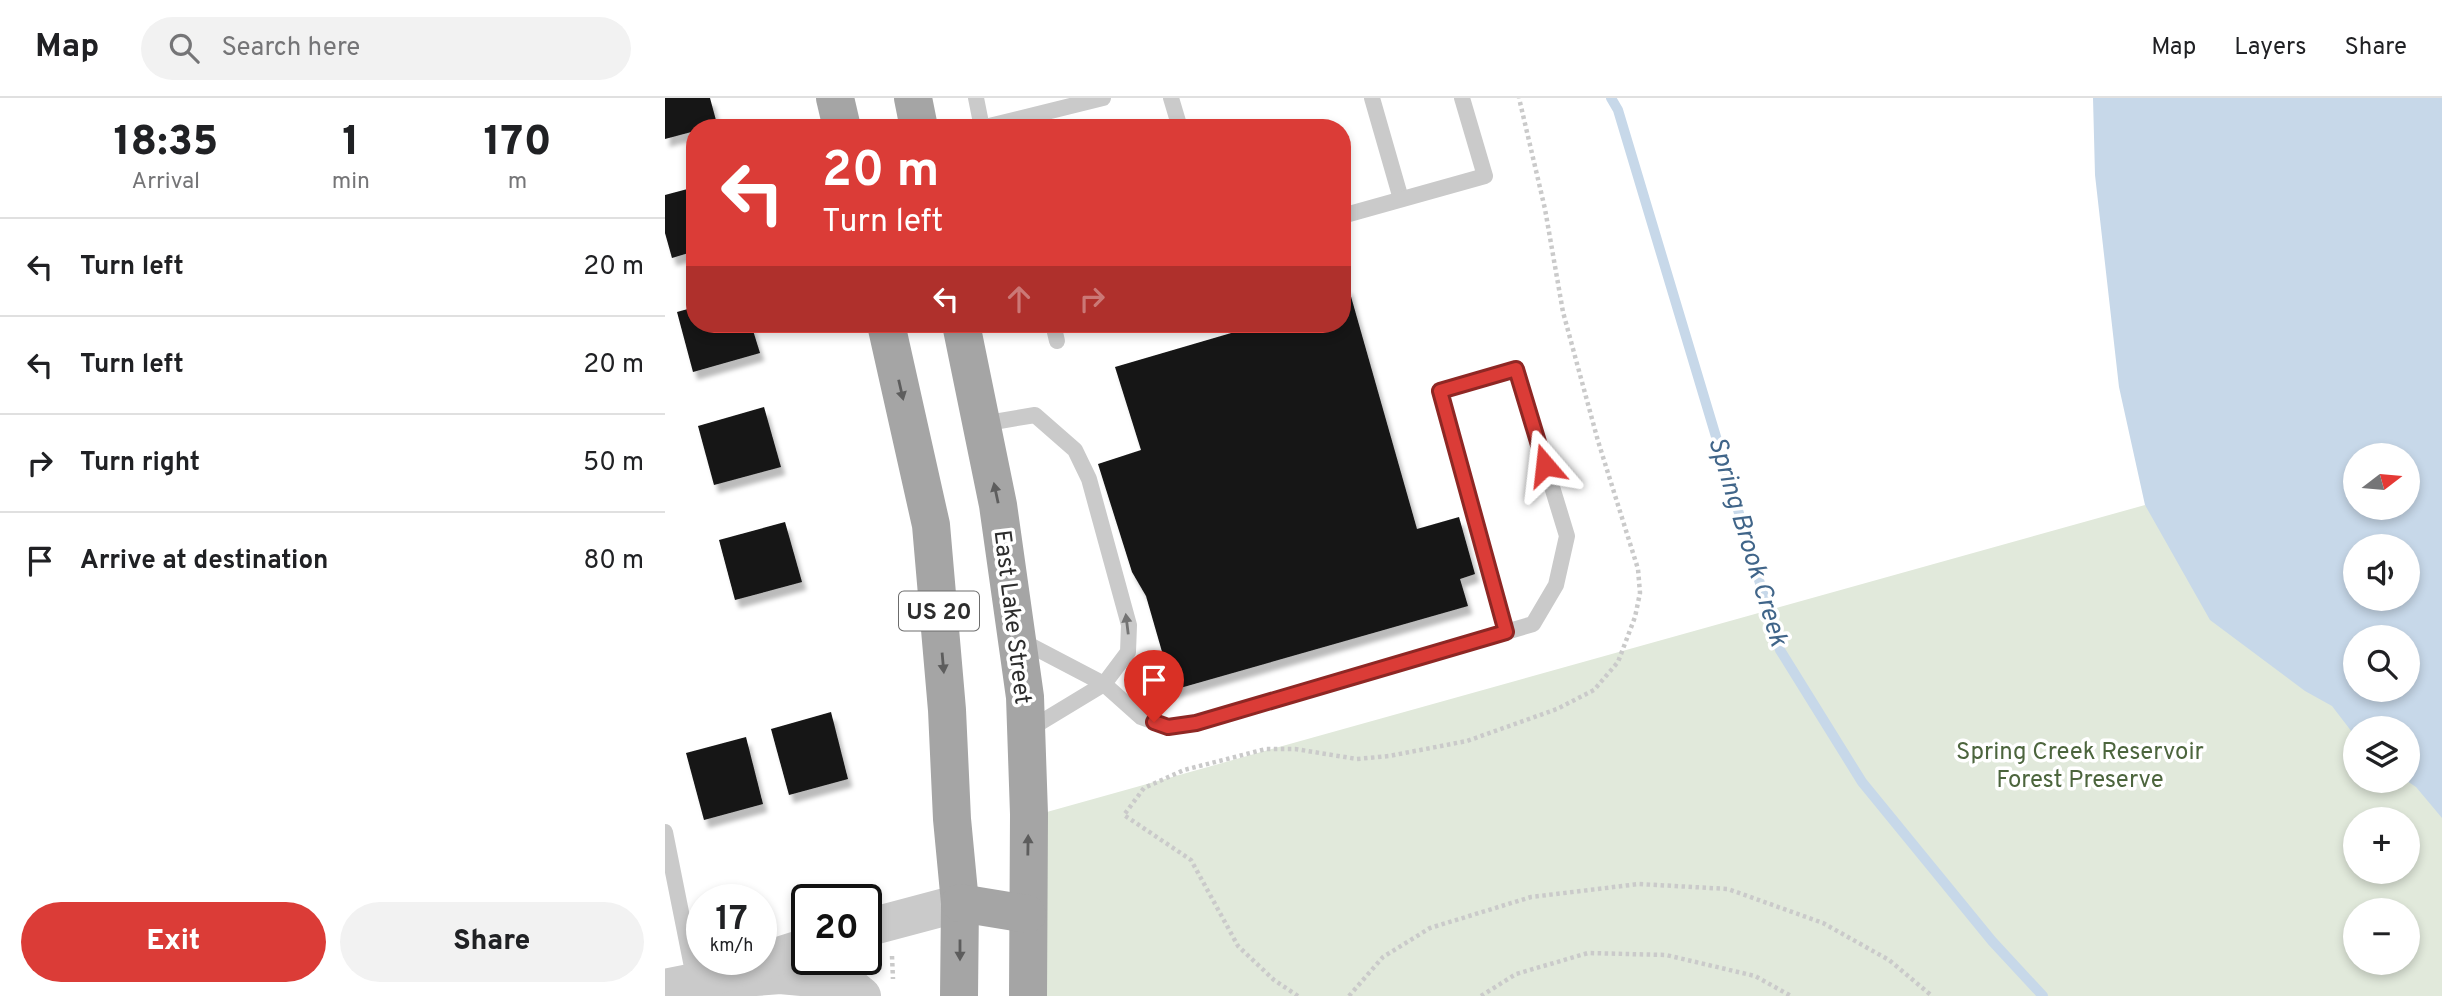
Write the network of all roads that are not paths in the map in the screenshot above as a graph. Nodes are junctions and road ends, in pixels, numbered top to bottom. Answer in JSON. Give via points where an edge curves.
{"nodes":[{"id":1,"x":835,"y":98,"type":"edge"},
{"id":2,"x":913,"y":98,"type":"edge"},
{"id":3,"x":976,"y":98,"type":"edge"},
{"id":4,"x":1103,"y":98,"type":"edge"},
{"id":5,"x":1171,"y":98,"type":"edge"},
{"id":6,"x":1372,"y":98,"type":"edge"},
{"id":7,"x":1462,"y":98,"type":"edge"},
{"id":8,"x":840,"y":119,"type":"edge"},
{"id":9,"x":917,"y":119,"type":"edge"},
{"id":10,"x":986,"y":119,"type":"edge"},
{"id":11,"x":1021,"y":119,"type":"edge"},
{"id":12,"x":1177,"y":119,"type":"edge"},
{"id":13,"x":1401,"y":200,"type":"junction"},
{"id":14,"x":1351,"y":214,"type":"edge"},
{"id":15,"x":888,"y":333,"type":"edge"},
{"id":16,"x":963,"y":333,"type":"edge"},
{"id":17,"x":1055,"y":333,"type":"edge"},
{"id":18,"x":1057,"y":341,"type":"dead end"},
{"id":19,"x":982,"y":424,"type":"junction"},
{"id":20,"x":1506,"y":632,"type":"junction"},
{"id":21,"x":1017,"y":638,"type":"junction"},
{"id":22,"x":1104,"y":684,"type":"junction"},
{"id":23,"x":1026,"y":731,"type":"junction"},
{"id":24,"x":665,"y":832,"type":"edge"},
{"id":25,"x":960,"y":903,"type":"junction"},
{"id":26,"x":1027,"y":914,"type":"junction"},
{"id":27,"x":882,"y":939,"type":"edge"},
{"id":28,"x":791,"y":952,"type":"edge"},
{"id":29,"x":680,"y":985,"type":"edge"},
{"id":30,"x":878,"y":993,"type":"edge"},
{"id":31,"x":959,"y":996,"type":"edge"},
{"id":32,"x":1028,"y":996,"type":"edge"}],
"edges":[{"from":1,"to":8,"type":"main road"},
{"from":2,"to":9,"type":"main road"},
{"from":3,"to":10,"type":"lane"},
{"from":4,"to":11,"type":"lane"},
{"from":5,"to":12,"type":"lane"},
{"from":6,"to":13,"type":"lane"},
{"from":7,"to":13,"type":"lane","via":[[1485,176]]},
{"from":13,"to":14,"type":"lane"},
{"from":15,"to":25,"type":"main road","number":"US 20","one_way":true,"via":[[931,525]]},
{"from":16,"to":19,"type":"main road","name":"East Lake Street","number":"US 20"},
{"from":17,"to":18,"type":"lane"},
{"from":21,"to":19,"type":"main road","name":"East Lake Street","number":"US 20","one_way":true,"via":[[999,505]]},
{"from":22,"to":19,"type":"lane","one_way":true,"via":[[1128,652],[1129,625],[1089,479],[1075,450],[1035,415]]},
{"from":20,"to":20,"type":"lane","via":[[1440,391],[1516,369],[1567,536],[1556,585],[1534,624]]},
{"from":20,"to":22,"type":"lane","via":[[1196,723],[1168,727],[1140,717]]},
{"from":21,"to":22,"type":"lane"},
{"from":21,"to":23,"type":"main road","name":"East Lake Street","number":"US 20"},
{"from":22,"to":23,"type":"lane"},
{"from":26,"to":23,"type":"main road","name":"East Lake Street","number":"US 20","one_way":true},
{"from":24,"to":29,"type":"lane"},
{"from":25,"to":26,"type":"main road"},
{"from":25,"to":27,"type":"street"},
{"from":25,"to":31,"type":"main road","number":"US 20","one_way":true},
{"from":26,"to":32,"type":"main road","number":"US 20"},
{"from":28,"to":29,"type":"street"},
{"from":29,"to":30,"type":"street","via":[[780,975],[844,981]]}]}
